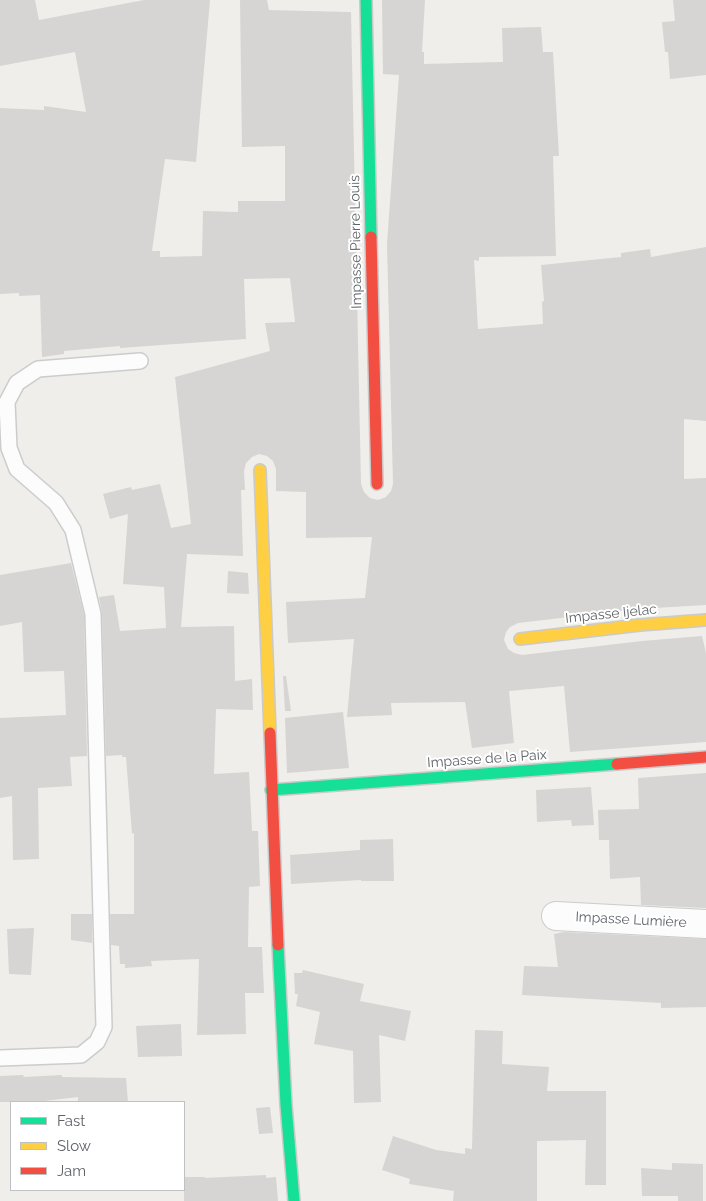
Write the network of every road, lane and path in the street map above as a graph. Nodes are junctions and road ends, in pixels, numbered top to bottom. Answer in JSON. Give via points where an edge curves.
{"nodes":[{"id":1,"x":366,"y":0,"type":"edge"},
{"id":2,"x":140,"y":361,"type":"dead end"},
{"id":3,"x":260,"y":470,"type":"dead end"},
{"id":4,"x":377,"y":484,"type":"dead end"},
{"id":5,"x":706,"y":620,"type":"edge"},
{"id":6,"x":520,"y":639,"type":"dead end"},
{"id":7,"x":706,"y":757,"type":"edge"},
{"id":8,"x":271,"y":790,"type":"junction"},
{"id":9,"x":556,"y":916,"type":"dead end"},
{"id":10,"x":706,"y":924,"type":"edge"},
{"id":11,"x":0,"y":1058,"type":"edge"},
{"id":12,"x":294,"y":1201,"type":"edge"}],
"edges":[{"from":1,"to":4,"type":"street","name":"Impasse Pierre Louis"},
{"from":2,"to":11,"type":"lane","via":[[38,369],[17,383],[7,402],[9,448],[17,469],[56,503],[73,530],[93,614],[104,1027],[97,1042],[81,1055]]},
{"from":3,"to":8,"type":"street"},
{"from":5,"to":6,"type":"street","name":"Impasse Ijelac"},
{"from":7,"to":8,"type":"street","name":"Impasse de la Paix"},
{"from":8,"to":12,"type":"street","via":[[285,1085]]},
{"from":9,"to":10,"type":"street","name":"Impasse Lumière"}]}
